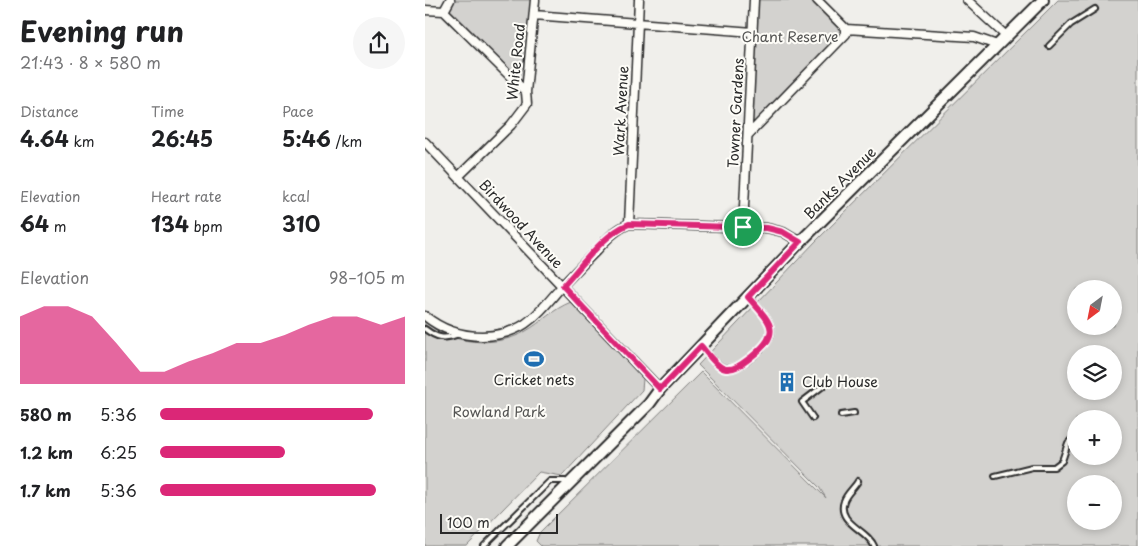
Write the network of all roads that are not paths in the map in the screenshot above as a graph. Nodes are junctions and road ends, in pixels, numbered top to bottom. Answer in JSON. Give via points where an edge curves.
{"nodes":[{"id":1,"x":450,"y":0,"type":"edge"},
{"id":2,"x":535,"y":0,"type":"edge"},
{"id":3,"x":639,"y":0,"type":"edge"},
{"id":4,"x":755,"y":0,"type":"edge"},
{"id":5,"x":817,"y":0,"type":"edge"},
{"id":6,"x":967,"y":0,"type":"edge"},
{"id":7,"x":1043,"y":0,"type":"edge"},
{"id":8,"x":1095,"y":9,"type":"dead end"},
{"id":9,"x":425,"y":10,"type":"edge"},
{"id":10,"x":444,"y":11,"type":"junction"},
{"id":11,"x":534,"y":14,"type":"junction"},
{"id":12,"x":638,"y":22,"type":"junction"},
{"id":13,"x":846,"y":29,"type":"junction"},
{"id":14,"x":753,"y":32,"type":"junction"},
{"id":15,"x":1006,"y":36,"type":"junction"},
{"id":16,"x":997,"y":46,"type":"junction"},
{"id":17,"x":1049,"y":46,"type":"dead end"},
{"id":18,"x":526,"y":92,"type":"junction"},
{"id":19,"x":748,"y":135,"type":"junction"},
{"id":20,"x":425,"y":142,"type":"edge"},
{"id":21,"x":459,"y":176,"type":"junction"},
{"id":22,"x":629,"y":224,"type":"junction"},
{"id":23,"x":743,"y":227,"type":"junction"},
{"id":24,"x":800,"y":242,"type":"junction"},
{"id":25,"x":563,"y":286,"type":"junction"},
{"id":26,"x":748,"y":297,"type":"junction"},
{"id":27,"x":425,"y":316,"type":"edge"},
{"id":28,"x":425,"y":329,"type":"edge"},
{"id":29,"x":461,"y":333,"type":"junction"},
{"id":30,"x":701,"y":346,"type":"junction"},
{"id":31,"x":823,"y":386,"type":"dead end"},
{"id":32,"x":660,"y":389,"type":"junction"},
{"id":33,"x":854,"y":413,"type":"dead end"},
{"id":34,"x":841,"y":415,"type":"dead end"},
{"id":35,"x":813,"y":418,"type":"dead end"},
{"id":36,"x":1067,"y":446,"type":"edge"},
{"id":37,"x":995,"y":476,"type":"dead end"},
{"id":38,"x":565,"y":481,"type":"junction"},
{"id":39,"x":858,"y":481,"type":"dead end"},
{"id":40,"x":484,"y":546,"type":"edge"},
{"id":41,"x":501,"y":546,"type":"edge"},
{"id":42,"x":507,"y":546,"type":"edge"},
{"id":43,"x":874,"y":546,"type":"edge"}],
"edges":[{"from":1,"to":10,"type":"street"},
{"from":2,"to":11,"type":"street","name":"White Road"},
{"from":3,"to":12,"type":"street","name":"Wark Avenue"},
{"from":4,"to":14,"type":"street","name":"Towner Gardens"},
{"from":5,"to":13,"type":"street"},
{"from":6,"to":15,"type":"street"},
{"from":7,"to":15,"type":"street","name":"Banks Avenue"},
{"from":8,"to":17,"type":"lane","via":[[1071,24]]},
{"from":9,"to":10,"type":"street"},
{"from":10,"to":18,"type":"street"},
{"from":11,"to":12,"type":"street"},
{"from":11,"to":18,"type":"street","name":"White Road"},
{"from":12,"to":14,"type":"street"},
{"from":12,"to":22,"type":"street","name":"Wark Avenue"},
{"from":13,"to":16,"type":"street","via":[[974,37]]},
{"from":13,"to":19,"type":"street","via":[[846,34]]},
{"from":14,"to":19,"type":"street","name":"Towner Gardens"},
{"from":15,"to":16,"type":"street","name":"Banks Avenue"},
{"from":16,"to":24,"type":"street","name":"Banks Avenue"},
{"from":18,"to":21,"type":"street","name":"White Road","via":[[527,104],[521,113]]},
{"from":19,"to":23,"type":"street","name":"Towner Gardens"},
{"from":20,"to":21,"type":"street","name":"Birdwood Avenue"},
{"from":21,"to":25,"type":"street","name":"Birdwood Avenue"},
{"from":22,"to":23,"type":"street"},
{"from":22,"to":25,"type":"street","via":[[605,241]]},
{"from":23,"to":24,"type":"street","via":[[775,229]]},
{"from":24,"to":26,"type":"street","name":"Banks Avenue"},
{"from":25,"to":29,"type":"street","via":[[542,312],[516,330],[488,336]]},
{"from":25,"to":32,"type":"street","name":"Birdwood Avenue"},
{"from":26,"to":30,"type":"street","name":"Banks Avenue"},
{"from":26,"to":30,"type":"lane","via":[[767,319],[771,330],[769,342],[738,367],[727,370]]},
{"from":27,"to":29,"type":"street"},
{"from":28,"to":29,"type":"lane","via":[[438,338]]},
{"from":30,"to":32,"type":"street","name":"Banks Avenue"},
{"from":31,"to":35,"type":"lane","via":[[803,401]]},
{"from":32,"to":38,"type":"street","name":"Banks Avenue","via":[[646,399]]},
{"from":32,"to":42,"type":"street","name":"Banks Avenue","via":[[649,404]]},
{"from":33,"to":34,"type":"lane"},
{"from":36,"to":37,"type":"lane","via":[[1062,461],[1054,467],[1032,467]]},
{"from":38,"to":40,"type":"lane","via":[[550,481]]},
{"from":38,"to":41,"type":"street","name":"Banks Avenue"},
{"from":39,"to":43,"type":"lane","via":[[843,502],[844,510],[849,523]]}]}
